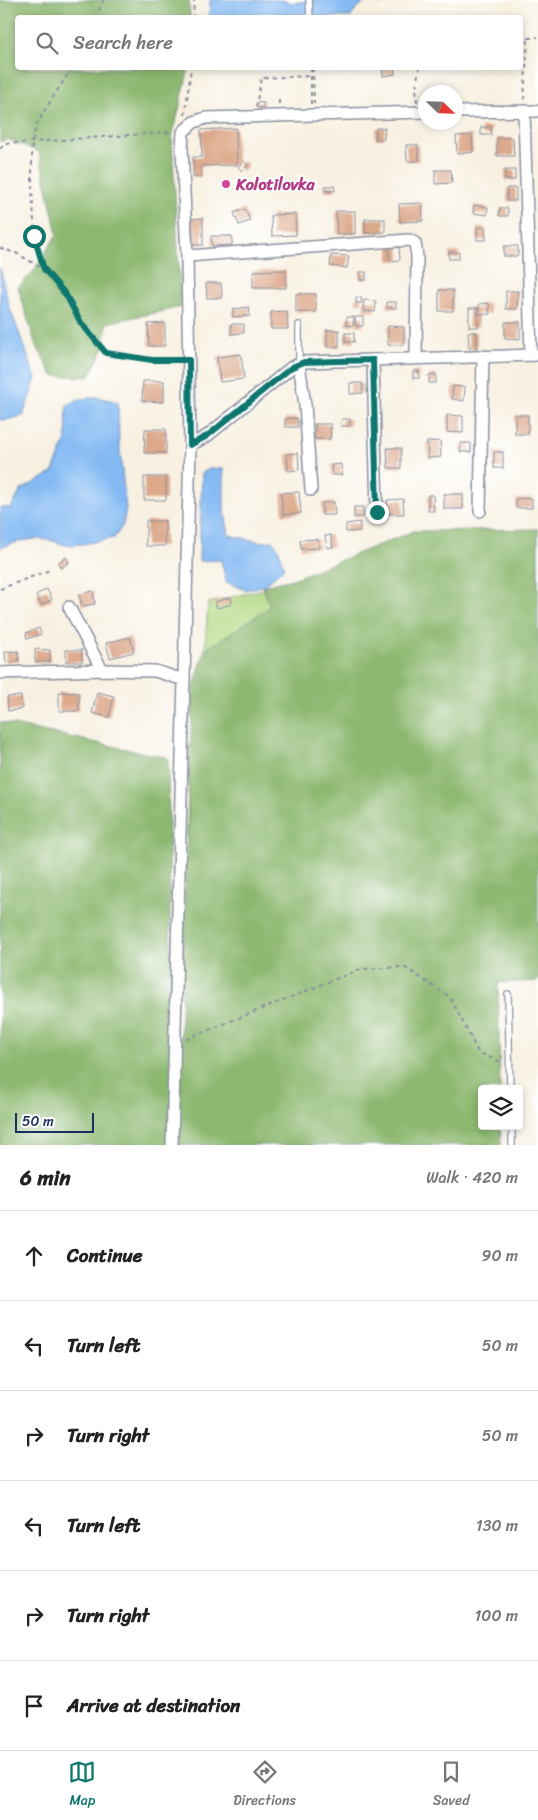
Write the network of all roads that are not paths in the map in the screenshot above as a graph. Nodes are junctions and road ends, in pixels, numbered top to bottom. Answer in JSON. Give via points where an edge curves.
{"nodes":[{"id":1,"x":309,"y":0,"type":"edge"},
{"id":2,"x":310,"y":15,"type":"edge"},
{"id":3,"x":524,"y":111,"type":"junction"},
{"id":4,"x":538,"y":111,"type":"edge"},
{"id":5,"x":418,"y":112,"type":"edge"},
{"id":6,"x":463,"y":112,"type":"edge"},
{"id":7,"x":187,"y":256,"type":"junction"},
{"id":8,"x":299,"y":324,"type":"dead end"},
{"id":9,"x":534,"y":355,"type":"edge"},
{"id":10,"x":483,"y":356,"type":"junction"},
{"id":11,"x":416,"y":358,"type":"junction"},
{"id":12,"x":373,"y":360,"type":"junction"},
{"id":13,"x":299,"y":364,"type":"junction"},
{"id":14,"x":190,"y":445,"type":"junction"},
{"id":15,"x":311,"y":490,"type":"dead end"},
{"id":16,"x":480,"y":511,"type":"dead end"},
{"id":17,"x":377,"y":512,"type":"dead end"},
{"id":18,"x":69,"y":607,"type":"dead end"},
{"id":19,"x":102,"y":670,"type":"junction"},
{"id":20,"x":0,"y":672,"type":"edge"},
{"id":21,"x":184,"y":680,"type":"junction"},
{"id":22,"x":508,"y":994,"type":"dead end"},
{"id":23,"x":510,"y":1085,"type":"edge"},
{"id":24,"x":512,"y":1130,"type":"edge"},
{"id":25,"x":172,"y":1145,"type":"edge"},
{"id":26,"x":512,"y":1145,"type":"edge"}],
"edges":[{"from":1,"to":2,"type":"lane"},
{"from":3,"to":4,"type":"street"},
{"from":3,"to":6,"type":"street"},
{"from":3,"to":9,"type":"street"},
{"from":5,"to":7,"type":"street","via":[[309,111],[206,118],[194,122],[183,132],[182,149]]},
{"from":7,"to":11,"type":"street","via":[[409,240],[415,243],[417,256]]},
{"from":7,"to":14,"type":"street"},
{"from":8,"to":13,"type":"lane"},
{"from":9,"to":10,"type":"street"},
{"from":10,"to":11,"type":"street"},
{"from":10,"to":16,"type":"street"},
{"from":11,"to":12,"type":"street"},
{"from":12,"to":13,"type":"street","via":[[324,360]]},
{"from":12,"to":17,"type":"street"},
{"from":13,"to":14,"type":"street","via":[[207,436]]},
{"from":13,"to":15,"type":"street"},
{"from":14,"to":21,"type":"street"},
{"from":18,"to":19,"type":"street"},
{"from":19,"to":20,"type":"street"},
{"from":19,"to":21,"type":"street","via":[[155,670]]},
{"from":21,"to":25,"type":"street"},
{"from":22,"to":23,"type":"lane"},
{"from":24,"to":26,"type":"lane"}]}
